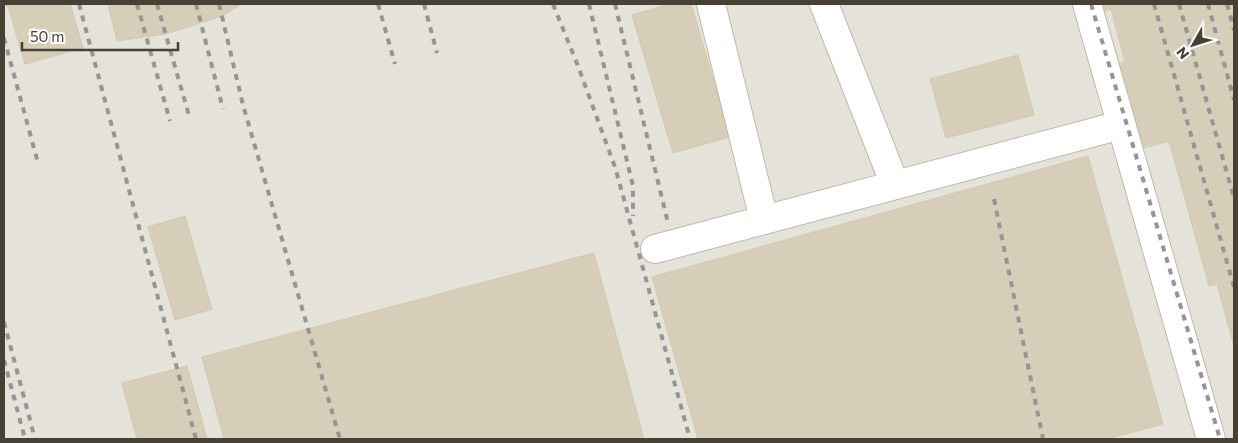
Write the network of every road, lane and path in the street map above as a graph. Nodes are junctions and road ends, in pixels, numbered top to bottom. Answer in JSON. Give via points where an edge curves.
{"nodes":[{"id":1,"x":711,"y":4,"type":"edge"},
{"id":2,"x":824,"y":4,"type":"edge"},
{"id":3,"x":1087,"y":4,"type":"edge"},
{"id":4,"x":1121,"y":125,"type":"junction"},
{"id":5,"x":894,"y":185,"type":"junction"},
{"id":6,"x":764,"y":220,"type":"junction"},
{"id":7,"x":655,"y":249,"type":"dead end"},
{"id":8,"x":1211,"y":439,"type":"edge"}],
"edges":[{"from":1,"to":6,"type":"lane"},
{"from":2,"to":5,"type":"lane"},
{"from":3,"to":4,"type":"lane"},
{"from":4,"to":5,"type":"lane"},
{"from":4,"to":8,"type":"lane"},
{"from":5,"to":6,"type":"lane"},
{"from":6,"to":7,"type":"lane"}]}
